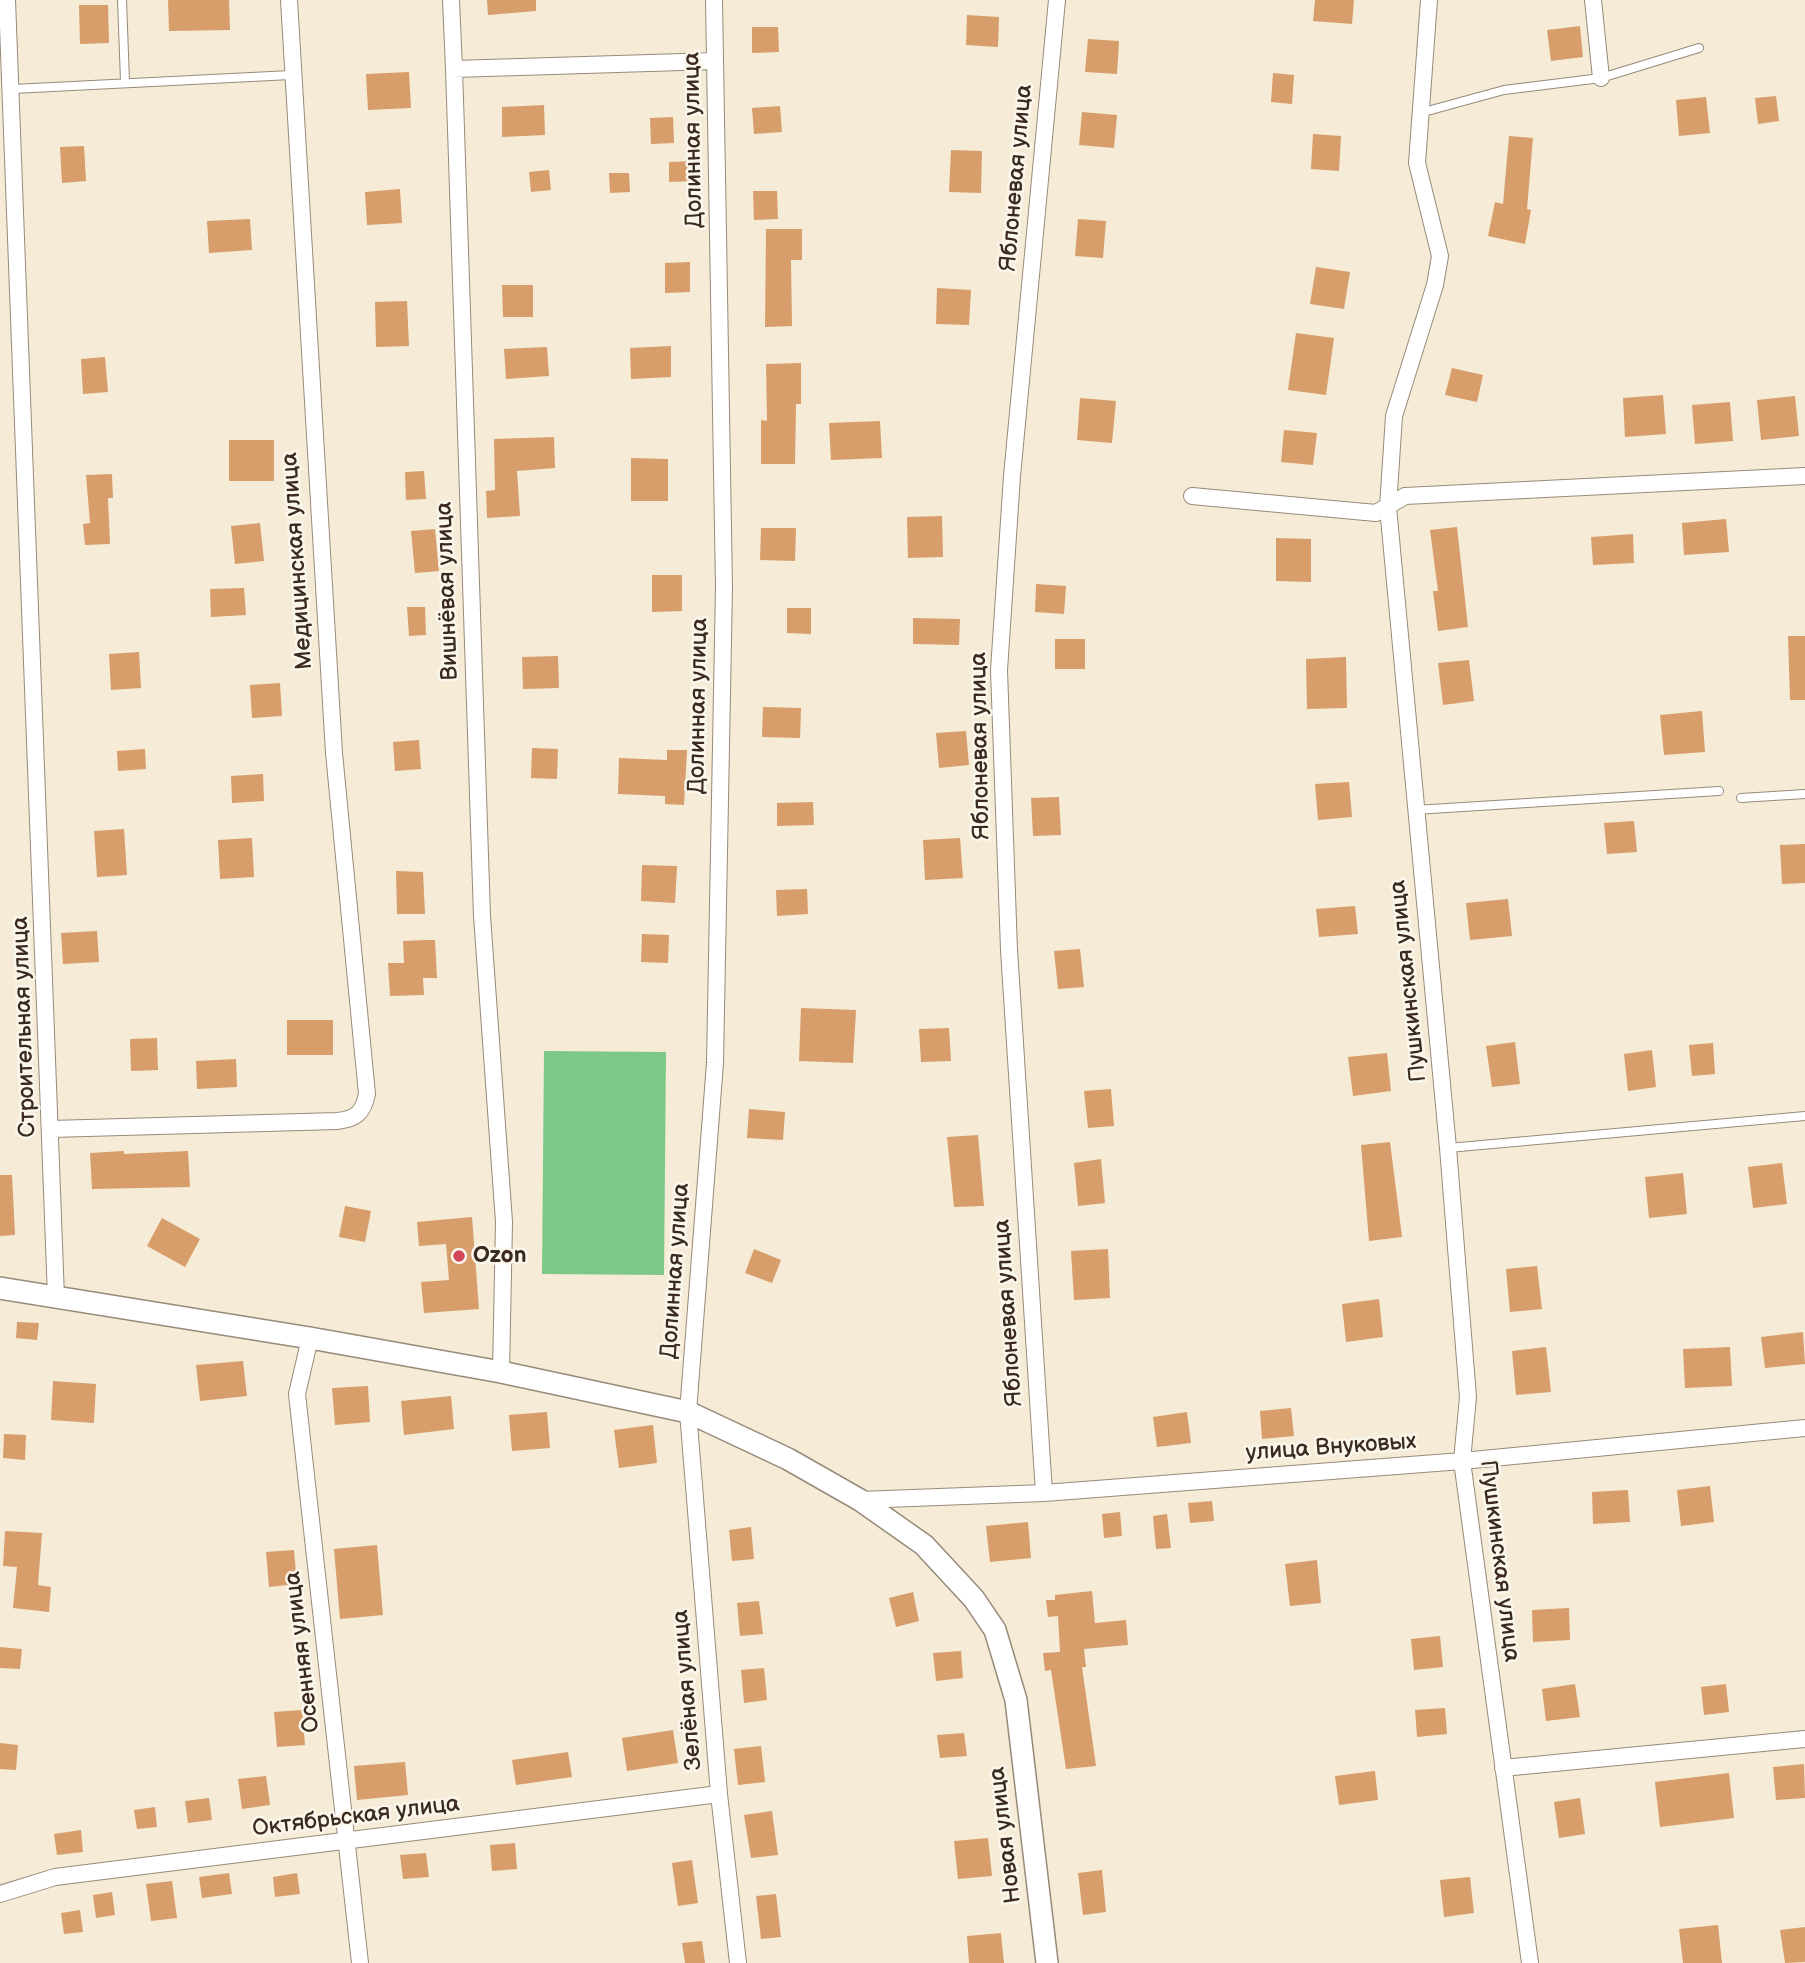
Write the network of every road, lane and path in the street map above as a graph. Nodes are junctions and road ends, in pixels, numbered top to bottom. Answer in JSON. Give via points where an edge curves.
{"nodes":[{"id":1,"x":7,"y":0,"type":"edge"},
{"id":2,"x":122,"y":0,"type":"edge"},
{"id":3,"x":289,"y":0,"type":"edge"},
{"id":4,"x":451,"y":0,"type":"edge"},
{"id":5,"x":713,"y":0,"type":"edge"},
{"id":6,"x":1056,"y":0,"type":"edge"},
{"id":7,"x":1429,"y":0,"type":"edge"},
{"id":8,"x":1593,"y":0,"type":"edge"},
{"id":9,"x":4,"y":31,"type":"edge"},
{"id":10,"x":1699,"y":48,"type":"dead end"},
{"id":11,"x":715,"y":61,"type":"junction"},
{"id":12,"x":454,"y":69,"type":"junction"},
{"id":13,"x":291,"y":75,"type":"junction"},
{"id":14,"x":1601,"y":78,"type":"junction"},
{"id":15,"x":125,"y":81,"type":"junction"},
{"id":16,"x":13,"y":89,"type":"junction"},
{"id":17,"x":1420,"y":113,"type":"junction"},
{"id":18,"x":1805,"y":475,"type":"edge"},
{"id":19,"x":1192,"y":496,"type":"dead end"},
{"id":20,"x":1388,"y":507,"type":"junction"},
{"id":21,"x":1719,"y":791,"type":"dead end"},
{"id":22,"x":1805,"y":794,"type":"edge"},
{"id":23,"x":1741,"y":798,"type":"dead end"},
{"id":24,"x":1415,"y":810,"type":"junction"},
{"id":25,"x":1805,"y":1116,"type":"edge"},
{"id":26,"x":51,"y":1129,"type":"junction"},
{"id":27,"x":1448,"y":1148,"type":"junction"},
{"id":28,"x":0,"y":1288,"type":"edge"},
{"id":29,"x":56,"y":1297,"type":"junction"},
{"id":30,"x":310,"y":1338,"type":"junction"},
{"id":31,"x":501,"y":1373,"type":"junction"},
{"id":32,"x":688,"y":1412,"type":"junction"},
{"id":33,"x":1805,"y":1428,"type":"edge"},
{"id":34,"x":1462,"y":1461,"type":"junction"},
{"id":35,"x":1044,"y":1493,"type":"junction"},
{"id":36,"x":860,"y":1500,"type":"junction"},
{"id":37,"x":1805,"y":1739,"type":"edge"},
{"id":38,"x":1503,"y":1768,"type":"junction"},
{"id":39,"x":719,"y":1794,"type":"junction"},
{"id":40,"x":348,"y":1841,"type":"junction"},
{"id":41,"x":0,"y":1894,"type":"edge"},
{"id":42,"x":360,"y":1963,"type":"edge"},
{"id":43,"x":738,"y":1963,"type":"edge"},
{"id":44,"x":1048,"y":1963,"type":"edge"},
{"id":45,"x":1530,"y":1963,"type":"edge"}],
"edges":[{"from":1,"to":9,"type":"street","name":"Строительная улица"},
{"from":2,"to":15,"type":"lane"},
{"from":3,"to":13,"type":"street","name":"Медицинская улица"},
{"from":4,"to":12,"type":"street","name":"Вишнёвая улица"},
{"from":5,"to":11,"type":"street","name":"Долинная улица"},
{"from":6,"to":35,"type":"street","name":"Яблоневая улица","via":[[999,670],[1009,950]]},
{"from":7,"to":17,"type":"street","name":"Пушкинская улица"},
{"from":8,"to":14,"type":"street"},
{"from":9,"to":16,"type":"street","name":"Строительная улица"},
{"from":10,"to":14,"type":"lane"},
{"from":11,"to":12,"type":"street"},
{"from":11,"to":32,"type":"street","name":"Долинная улица","via":[[724,587],[716,1049]]},
{"from":12,"to":31,"type":"street","name":"Вишнёвая улица","via":[[482,916],[504,1222]]},
{"from":13,"to":15,"type":"lane"},
{"from":13,"to":26,"type":"street","name":"Медицинская улица","via":[[334,753],[365,1107],[359,1115],[337,1121]]},
{"from":14,"to":17,"type":"lane","via":[[1504,90]]},
{"from":15,"to":16,"type":"lane"},
{"from":16,"to":26,"type":"street","name":"Строительная улица"},
{"from":17,"to":20,"type":"street","name":"Пушкинская улица","via":[[1417,163],[1440,256],[1394,416]]},
{"from":18,"to":20,"type":"street","via":[[1405,496]]},
{"from":19,"to":20,"type":"street","via":[[1376,513]]},
{"from":20,"to":24,"type":"street","name":"Пушкинская улица"},
{"from":21,"to":24,"type":"lane"},
{"from":22,"to":23,"type":"lane"},
{"from":24,"to":27,"type":"street","name":"Пушкинская улица"},
{"from":25,"to":27,"type":"lane"},
{"from":26,"to":29,"type":"street","name":"Строительная улица"},
{"from":27,"to":34,"type":"street","name":"Пушкинская улица","via":[[1468,1397]]},
{"from":28,"to":29,"type":"street","name":"Новая улица"},
{"from":29,"to":30,"type":"street","name":"Новая улица"},
{"from":30,"to":31,"type":"street","name":"Новая улица"},
{"from":30,"to":40,"type":"street","name":"Осенняя улица","via":[[297,1394]]},
{"from":31,"to":32,"type":"street","name":"Новая улица"},
{"from":32,"to":36,"type":"street","name":"Новая улица","via":[[788,1459]]},
{"from":32,"to":39,"type":"street","name":"Зелёная улица"},
{"from":33,"to":34,"type":"street","name":"улица Внуковых"},
{"from":34,"to":35,"type":"street","name":"улица Внуковых"},
{"from":34,"to":38,"type":"street","name":"Пушкинская улица"},
{"from":35,"to":36,"type":"street","name":"улица Внуковых"},
{"from":36,"to":44,"type":"street","name":"Новая улица","via":[[925,1545],[995,1630],[1016,1700]]},
{"from":37,"to":38,"type":"street"},
{"from":38,"to":45,"type":"street","name":"Пушкинская улица"},
{"from":39,"to":40,"type":"street","name":"Октябрьская улица"},
{"from":39,"to":43,"type":"street","name":"Зелёная улица"},
{"from":40,"to":41,"type":"street","name":"Октябрьская улица","via":[[55,1877]]},
{"from":40,"to":42,"type":"street","name":"Осенняя улица"}]}
